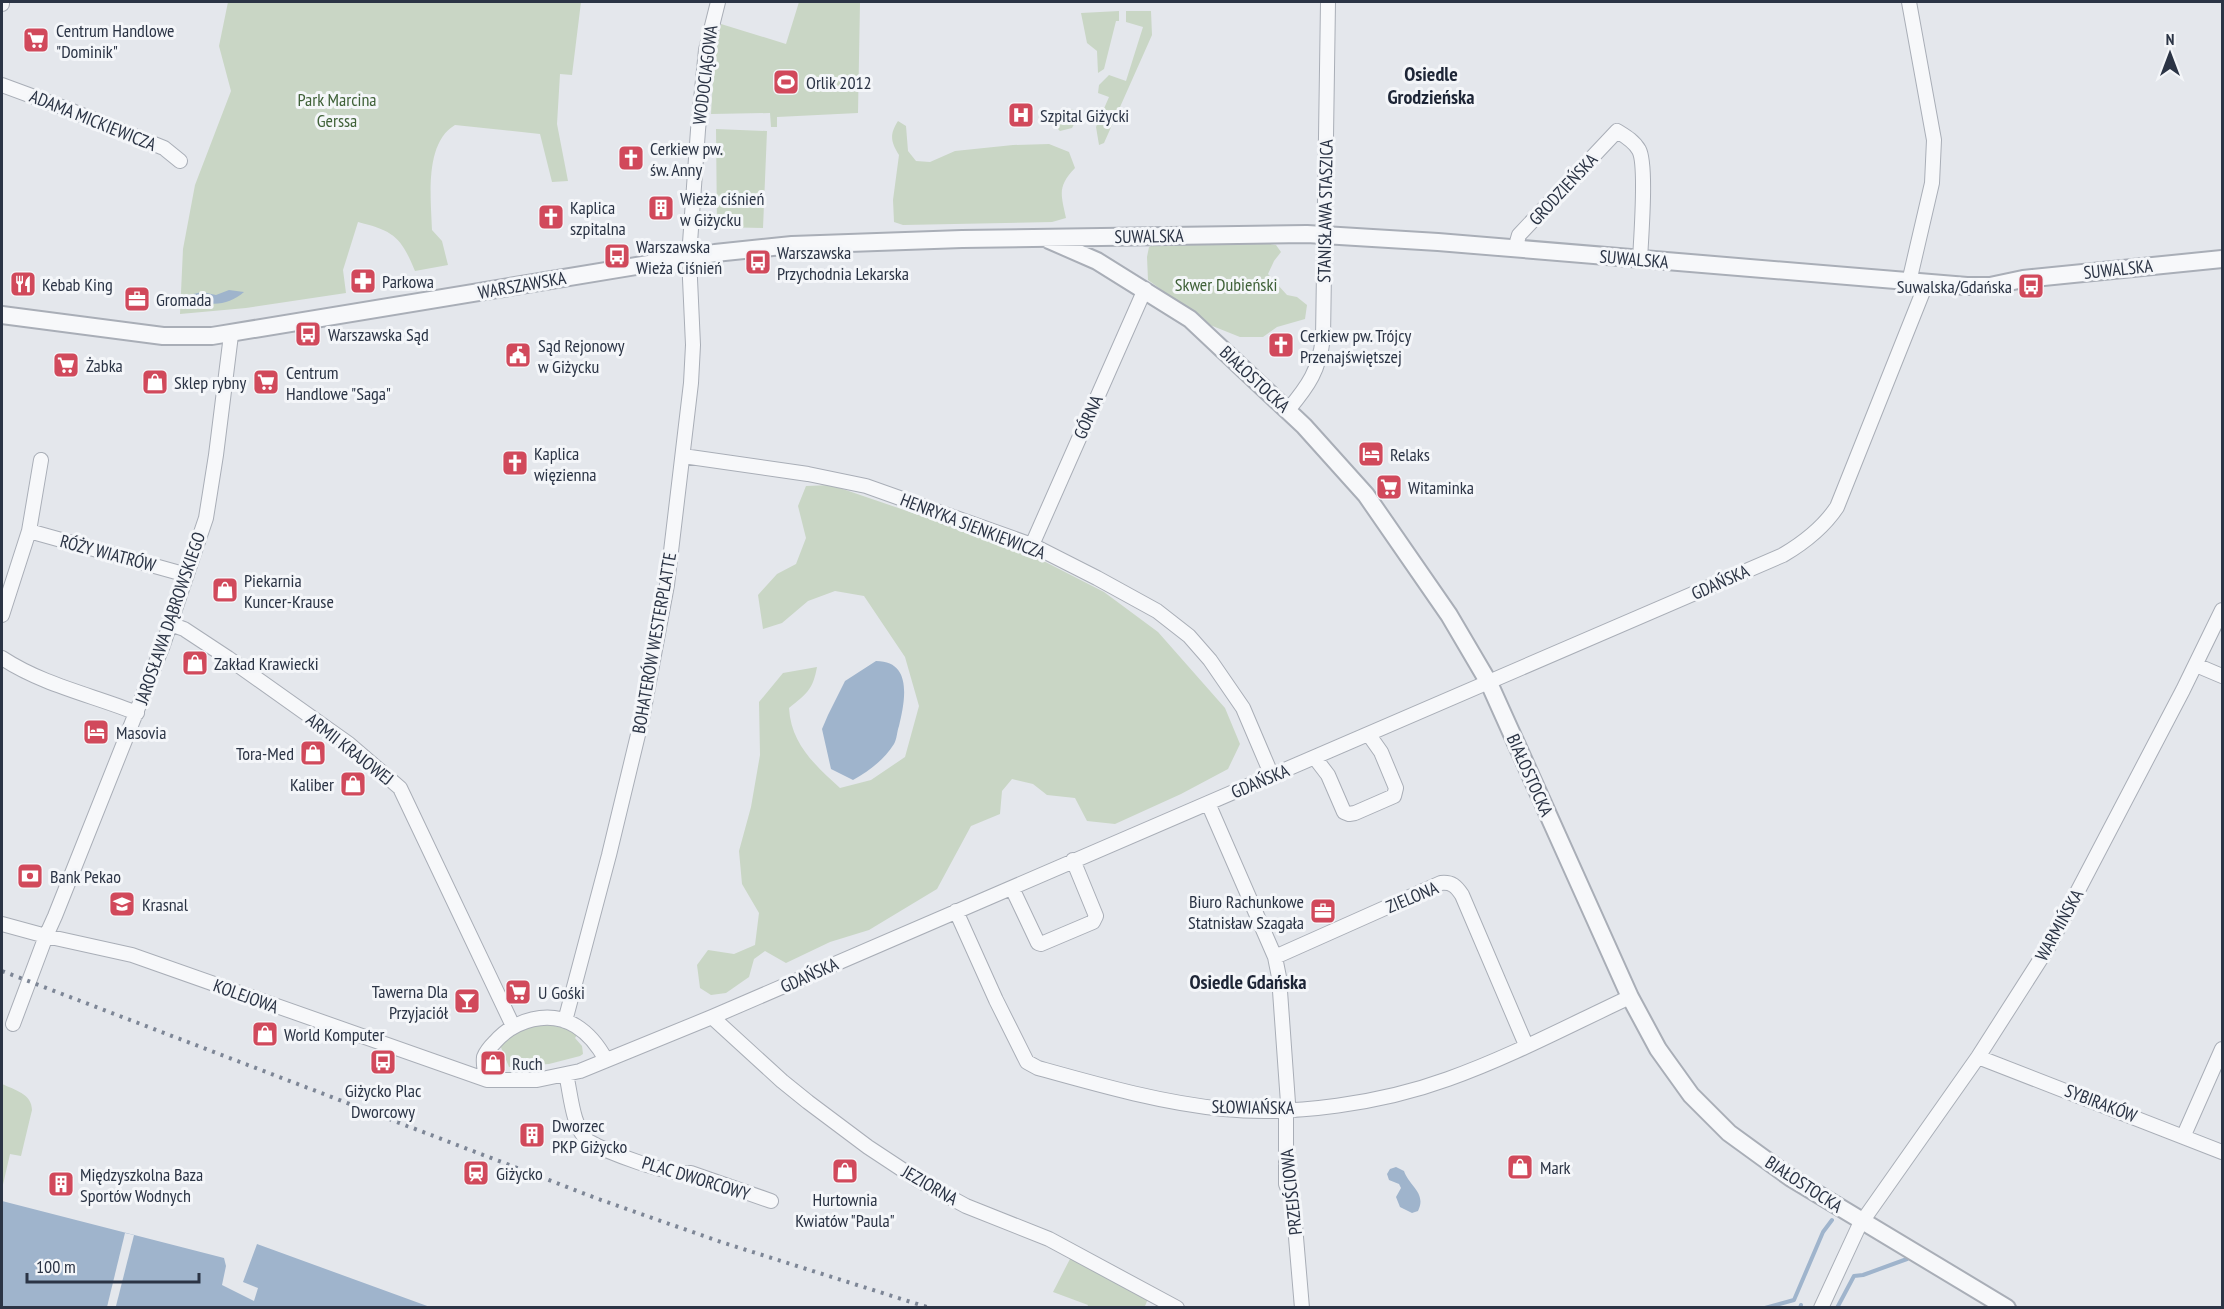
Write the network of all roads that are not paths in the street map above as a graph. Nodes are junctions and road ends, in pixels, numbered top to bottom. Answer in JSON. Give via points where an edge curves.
{"nodes":[{"id":1,"x":718,"y":2,"type":"edge"},
{"id":2,"x":1328,"y":2,"type":"edge"},
{"id":3,"x":1909,"y":2,"type":"edge"},
{"id":4,"x":2,"y":85,"type":"edge"},
{"id":5,"x":180,"y":161,"type":"dead end"},
{"id":6,"x":1324,"y":236,"type":"junction"},
{"id":7,"x":1044,"y":237,"type":"junction"},
{"id":8,"x":1515,"y":249,"type":"junction"},
{"id":9,"x":689,"y":258,"type":"junction"},
{"id":10,"x":2223,"y":259,"type":"edge"},
{"id":11,"x":1640,"y":260,"type":"junction"},
{"id":12,"x":1909,"y":282,"type":"junction"},
{"id":13,"x":1926,"y":284,"type":"junction"},
{"id":14,"x":1145,"y":289,"type":"junction"},
{"id":15,"x":2,"y":315,"type":"edge"},
{"id":16,"x":231,"y":334,"type":"junction"},
{"id":17,"x":1288,"y":410,"type":"junction"},
{"id":18,"x":683,"y":456,"type":"junction"},
{"id":19,"x":41,"y":460,"type":"dead end"},
{"id":20,"x":29,"y":531,"type":"junction"},
{"id":21,"x":1032,"y":545,"type":"junction"},
{"id":22,"x":187,"y":575,"type":"junction"},
{"id":23,"x":2223,"y":609,"type":"edge"},
{"id":24,"x":2,"y":615,"type":"edge"},
{"id":25,"x":170,"y":624,"type":"junction"},
{"id":26,"x":2,"y":658,"type":"edge"},
{"id":27,"x":2196,"y":665,"type":"junction"},
{"id":28,"x":2223,"y":676,"type":"edge"},
{"id":29,"x":1489,"y":683,"type":"junction"},
{"id":30,"x":137,"y":713,"type":"junction"},
{"id":31,"x":1369,"y":735,"type":"junction"},
{"id":32,"x":1315,"y":758,"type":"junction"},
{"id":33,"x":1272,"y":776,"type":"junction"},
{"id":34,"x":1208,"y":803,"type":"junction"},
{"id":35,"x":1073,"y":860,"type":"junction"},
{"id":36,"x":1012,"y":888,"type":"junction"},
{"id":37,"x":956,"y":911,"type":"junction"},
{"id":38,"x":2,"y":924,"type":"edge"},
{"id":39,"x":46,"y":936,"type":"junction"},
{"id":40,"x":1275,"y":957,"type":"junction"},
{"id":41,"x":1630,"y":997,"type":"junction"},
{"id":42,"x":712,"y":1017,"type":"junction"},
{"id":43,"x":565,"y":1021,"type":"junction"},
{"id":44,"x":13,"y":1024,"type":"dead end"},
{"id":45,"x":513,"y":1026,"type":"junction"},
{"id":46,"x":1526,"y":1045,"type":"junction"},
{"id":47,"x":2223,"y":1049,"type":"edge"},
{"id":48,"x":1978,"y":1057,"type":"junction"},
{"id":49,"x":606,"y":1060,"type":"junction"},
{"id":50,"x":566,"y":1074,"type":"junction"},
{"id":51,"x":487,"y":1080,"type":"junction"},
{"id":52,"x":1286,"y":1109,"type":"junction"},
{"id":53,"x":2184,"y":1135,"type":"junction"},
{"id":54,"x":2223,"y":1152,"type":"edge"},
{"id":55,"x":771,"y":1201,"type":"dead end"},
{"id":56,"x":1862,"y":1220,"type":"junction"},
{"id":57,"x":1177,"y":1308,"type":"edge"},
{"id":58,"x":1302,"y":1308,"type":"edge"},
{"id":59,"x":1821,"y":1308,"type":"edge"},
{"id":60,"x":2007,"y":1308,"type":"edge"}],
"edges":[{"from":1,"to":9,"type":"street","name":"WODOCIĄGOWA","via":[[706,50]]},
{"from":2,"to":6,"type":"street","name":"STANISŁAWA STASZICA"},
{"from":3,"to":12,"type":"street","via":[[1934,140],[1932,183]]},
{"from":4,"to":5,"type":"street","name":"ADAMA MICKIEWICZA","via":[[164,148]]},
{"from":6,"to":7,"type":"street","name":"SUWALSKA"},
{"from":6,"to":8,"type":"street","name":"SUWALSKA"},
{"from":6,"to":17,"type":"street","name":"STANISŁAWA STASZICA","via":[[1321,354],[1312,379]]},
{"from":7,"to":9,"type":"street","name":"WARSZAWSKA","via":[[792,245]]},
{"from":7,"to":14,"type":"street","name":"BIAŁOSTOCKA"},
{"from":8,"to":11,"type":"street","name":"SUWALSKA"},
{"from":8,"to":11,"type":"street","name":"GRODZIEŃSKA","via":[[1519,235],[1617,131],[1640,151]]},
{"from":9,"to":16,"type":"street","name":"WARSZAWSKA"},
{"from":9,"to":18,"type":"street","name":"BOHATERÓW WESTERPLATTE","via":[[693,345]]},
{"from":10,"to":13,"type":"street","name":"SUWALSKA","via":[[2024,279],[1990,286]]},
{"from":11,"to":12,"type":"street","name":"SUWALSKA"},
{"from":12,"to":13,"type":"street","name":"SUWALSKA"},
{"from":13,"to":29,"type":"street","name":"GDAŃSKA","via":[[1837,507],[1821,528],[1783,555]]},
{"from":14,"to":17,"type":"street","name":"BIAŁOSTOCKA","via":[[1190,319]]},
{"from":14,"to":21,"type":"street","name":"GÓRNA"},
{"from":15,"to":16,"type":"street","name":"WARSZAWSKA","via":[[163,336]]},
{"from":16,"to":22,"type":"street","name":"JAROSŁAWA DĄBROWSKIEGO","via":[[206,518]]},
{"from":17,"to":29,"type":"street","name":"BIAŁOSTOCKA","via":[[1366,495],[1449,615]]},
{"from":18,"to":21,"type":"street","name":"HENRYKA SIENKIEWICZA","via":[[837,479]]},
{"from":18,"to":43,"type":"street","name":"BOHATERÓW WESTERPLATTE","via":[[667,585],[643,714]]},
{"from":19,"to":20,"type":"street"},
{"from":20,"to":22,"type":"street","name":"RÓŻY WIATRÓW"},
{"from":20,"to":24,"type":"street"},
{"from":21,"to":33,"type":"street","name":"HENRYKA SIENKIEWICZA","via":[[1157,611],[1189,636],[1243,708]]},
{"from":22,"to":25,"type":"street","name":"JAROSŁAWA DĄBROWSKIEGO"},
{"from":23,"to":27,"type":"street","name":"WARMIŃSKA"},
{"from":25,"to":30,"type":"street","name":"JAROSŁAWA DĄBROWSKIEGO"},
{"from":25,"to":45,"type":"street","name":"ARMII KRAJOWEJ","via":[[228,658],[349,744],[400,788]]},
{"from":26,"to":30,"type":"street","via":[[67,690]]},
{"from":27,"to":28,"type":"street"},
{"from":27,"to":48,"type":"street","name":"WARMIŃSKA","via":[[2049,946]]},
{"from":29,"to":31,"type":"street","name":"GDAŃSKA"},
{"from":29,"to":41,"type":"street","name":"BIAŁOSTOCKA"},
{"from":30,"to":39,"type":"street","name":"JAROSŁAWA DĄBROWSKIEGO"},
{"from":31,"to":32,"type":"street","name":"GDAŃSKA"},
{"from":31,"to":32,"type":"street","via":[[1381,752],[1396,792],[1355,813],[1344,812],[1328,775]]},
{"from":32,"to":33,"type":"street","name":"GDAŃSKA"},
{"from":33,"to":34,"type":"street","name":"GDAŃSKA"},
{"from":34,"to":35,"type":"street","name":"GDAŃSKA"},
{"from":34,"to":40,"type":"street","name":"PRZEJŚCIOWA"},
{"from":35,"to":36,"type":"street","name":"GDAŃSKA"},
{"from":35,"to":36,"type":"street","via":[[1096,916],[1093,922],[1041,945]]},
{"from":36,"to":37,"type":"street","name":"GDAŃSKA"},
{"from":37,"to":42,"type":"street","name":"GDAŃSKA"},
{"from":37,"to":52,"type":"street","name":"SŁOWIAŃSKA","via":[[1027,1062],[1064,1075],[1177,1102],[1224,1109]]},
{"from":38,"to":39,"type":"street","name":"KOLEJOWA"},
{"from":39,"to":44,"type":"street","name":"JAROSŁAWA DĄBROWSKIEGO"},
{"from":39,"to":51,"type":"street","name":"KOLEJOWA","via":[[132,955]]},
{"from":40,"to":46,"type":"street","name":"ZIELONA","via":[[1447,882],[1462,895]]},
{"from":40,"to":52,"type":"street","name":"PRZEJŚCIOWA","via":[[1284,1026]]},
{"from":41,"to":46,"type":"street","name":"SŁOWIAŃSKA"},
{"from":41,"to":56,"type":"street","name":"BIAŁOSTOCKA","via":[[1658,1049],[1707,1112],[1791,1178]]},
{"from":42,"to":49,"type":"street","name":"GDAŃSKA"},
{"from":42,"to":57,"type":"street","name":"JEZIORNA","via":[[808,1102],[918,1180],[966,1206],[1049,1239]]},
{"from":43,"to":45,"type":"street","via":[[547,1018]]},
{"from":43,"to":49,"type":"street","via":[[599,1046]]},
{"from":45,"to":51,"type":"street","via":[[484,1057]]},
{"from":46,"to":52,"type":"street","name":"SŁOWIAŃSKA","via":[[1465,1073],[1417,1089],[1353,1103]]},
{"from":47,"to":53,"type":"street"},
{"from":48,"to":53,"type":"street","name":"SYBIRAKÓW"},
{"from":48,"to":56,"type":"street","name":"WARMIŃSKA"},
{"from":49,"to":50,"type":"street"},
{"from":50,"to":51,"type":"street","via":[[537,1080]]},
{"from":50,"to":55,"type":"street","name":"PLAC DWORCOWY","via":[[578,1126],[588,1141],[661,1170],[691,1173]]},
{"from":52,"to":58,"type":"street","name":"PRZEJŚCIOWA","via":[[1286,1184],[1293,1202]]},
{"from":53,"to":54,"type":"street","name":"SYBIRAKÓW"},
{"from":56,"to":59,"type":"street"},
{"from":56,"to":60,"type":"street","name":"BIAŁOSTOCKA"}]}
